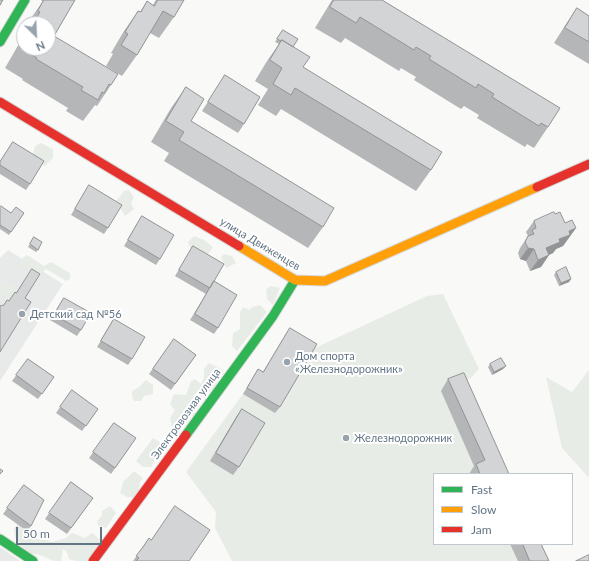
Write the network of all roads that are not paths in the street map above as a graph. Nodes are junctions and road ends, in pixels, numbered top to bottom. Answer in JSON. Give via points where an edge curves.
{"nodes":[{"id":1,"x":25,"y":0,"type":"edge"},
{"id":2,"x":0,"y":42,"type":"edge"},
{"id":3,"x":0,"y":102,"type":"edge"},
{"id":4,"x":589,"y":164,"type":"edge"},
{"id":5,"x":295,"y":280,"type":"junction"},
{"id":6,"x":0,"y":539,"type":"edge"},
{"id":7,"x":33,"y":561,"type":"edge"},
{"id":8,"x":93,"y":561,"type":"edge"}],
"edges":[{"from":1,"to":2,"type":"street"},
{"from":3,"to":5,"type":"street","name":"улица Движенцев"},
{"from":4,"to":5,"type":"street","name":"улица Движенцев","via":[[325,281]]},
{"from":5,"to":8,"type":"street","name":"Электровозная улица","via":[[273,316]]},
{"from":6,"to":7,"type":"street"}]}
